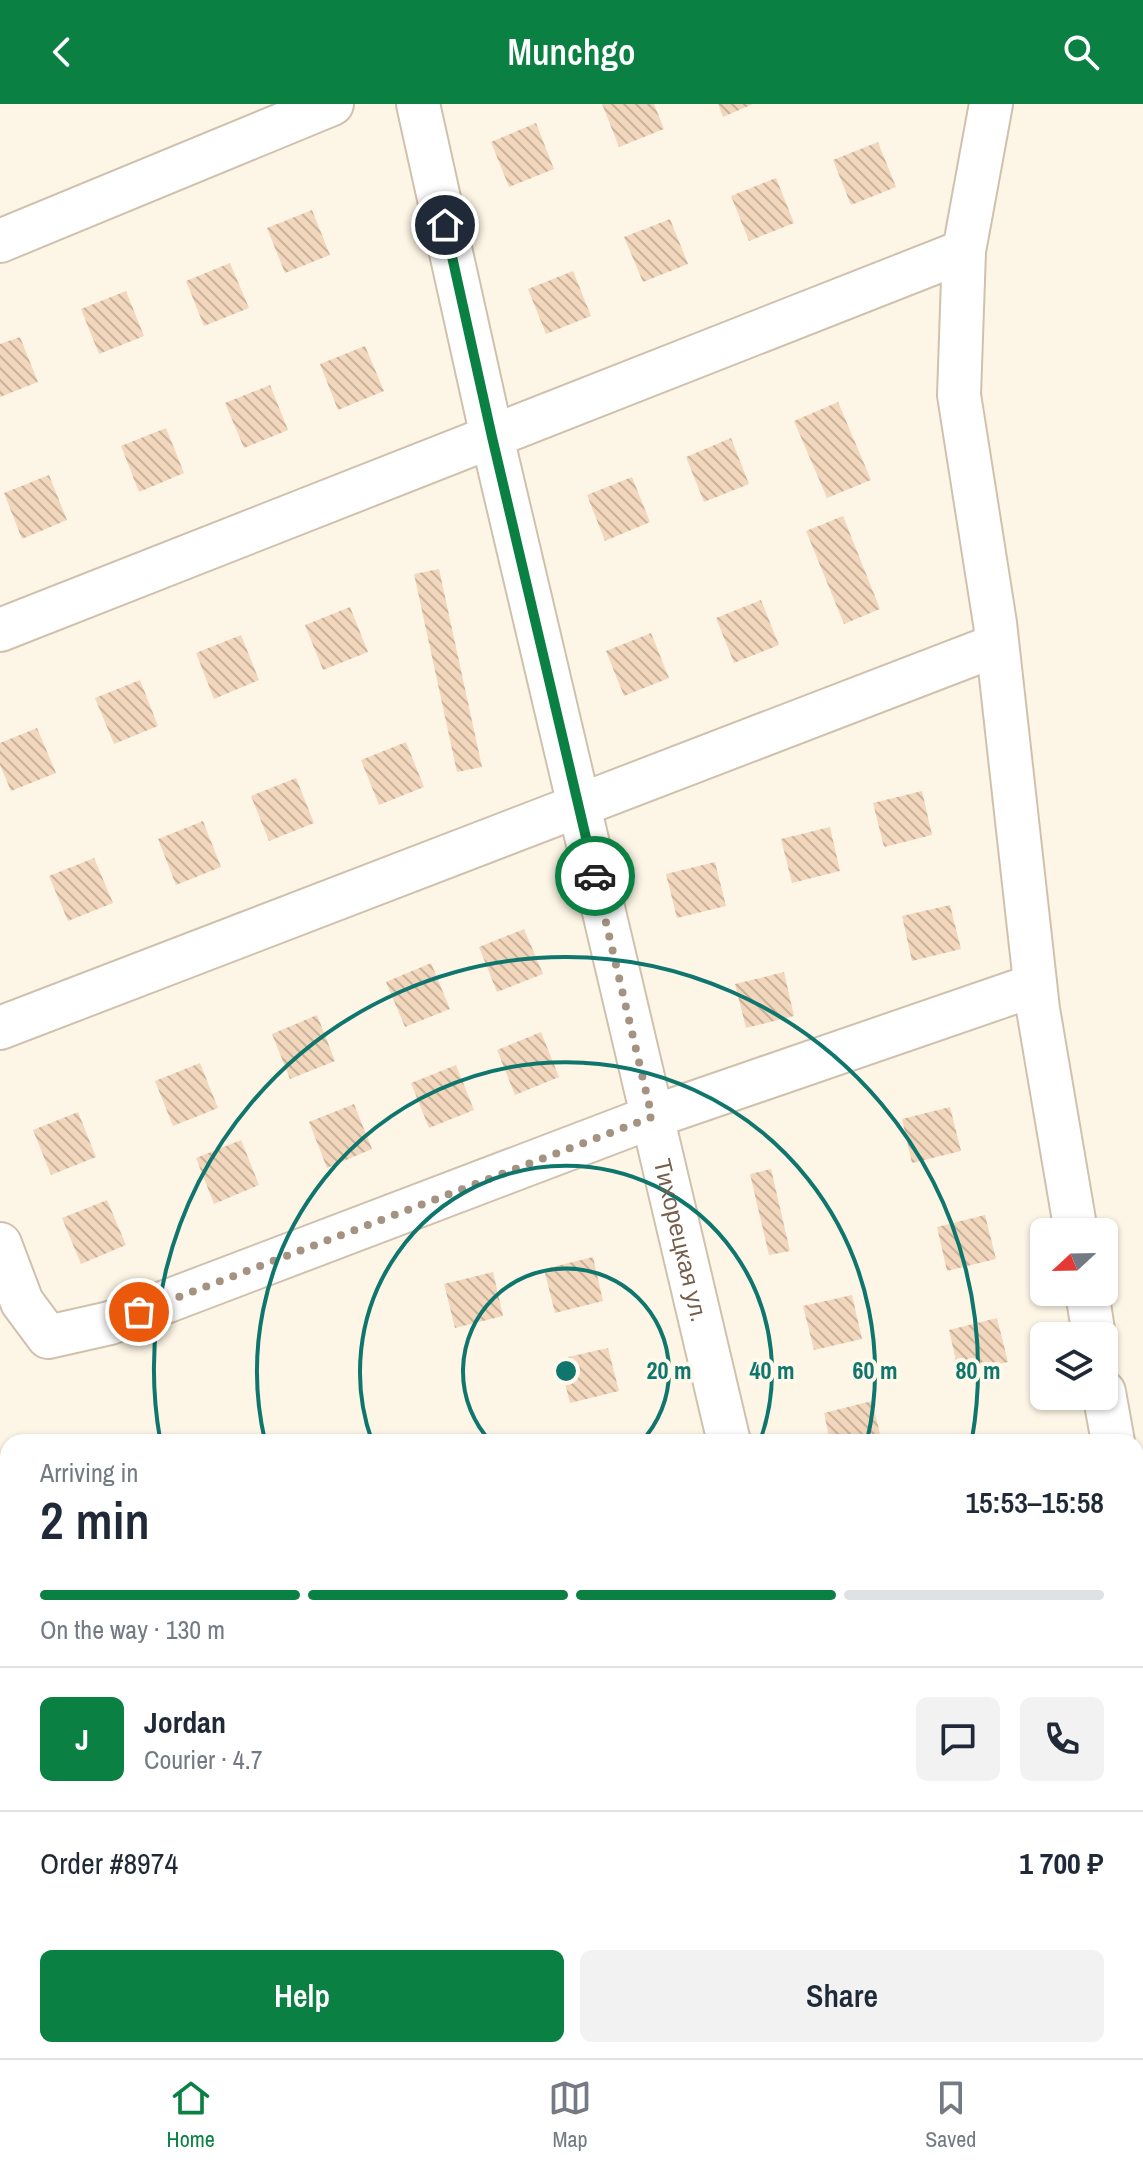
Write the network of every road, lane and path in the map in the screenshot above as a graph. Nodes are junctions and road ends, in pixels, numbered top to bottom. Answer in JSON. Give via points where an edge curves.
{"nodes":[{"id":1,"x":332,"y":104,"type":"edge"},
{"id":2,"x":418,"y":104,"type":"edge"},
{"id":3,"x":991,"y":104,"type":"edge"},
{"id":4,"x":0,"y":241,"type":"edge"},
{"id":5,"x":964,"y":251,"type":"junction"},
{"id":6,"x":492,"y":437,"type":"junction"},
{"id":7,"x":0,"y":630,"type":"edge"},
{"id":8,"x":997,"y":645,"type":"junction"},
{"id":9,"x":579,"y":807,"type":"junction"},
{"id":10,"x":1035,"y":985,"type":"junction"},
{"id":11,"x":0,"y":1028,"type":"edge"},
{"id":12,"x":652,"y":1117,"type":"junction"},
{"id":13,"x":1074,"y":1218,"type":"edge"},
{"id":14,"x":0,"y":1244,"type":"edge"},
{"id":15,"x":1107,"y":1410,"type":"edge"},
{"id":16,"x":727,"y":1434,"type":"edge"},
{"id":17,"x":1112,"y":1434,"type":"edge"}],
"edges":[{"from":1,"to":4,"type":"street"},
{"from":2,"to":6,"type":"street","name":"Тихорецкая ул."},
{"from":3,"to":5,"type":"street"},
{"from":5,"to":6,"type":"street"},
{"from":5,"to":8,"type":"street","via":[[959,395]]},
{"from":6,"to":7,"type":"street"},
{"from":6,"to":9,"type":"street","name":"Тихорецкая ул."},
{"from":8,"to":9,"type":"street"},
{"from":8,"to":10,"type":"street"},
{"from":9,"to":11,"type":"street"},
{"from":9,"to":12,"type":"street","name":"Тихорецкая ул."},
{"from":10,"to":12,"type":"street"},
{"from":10,"to":13,"type":"street"},
{"from":12,"to":14,"type":"street","via":[[110,1323],[48,1337],[22,1302]]},
{"from":12,"to":16,"type":"street","name":"Тихорецкая ул."},
{"from":15,"to":17,"type":"street"}]}
